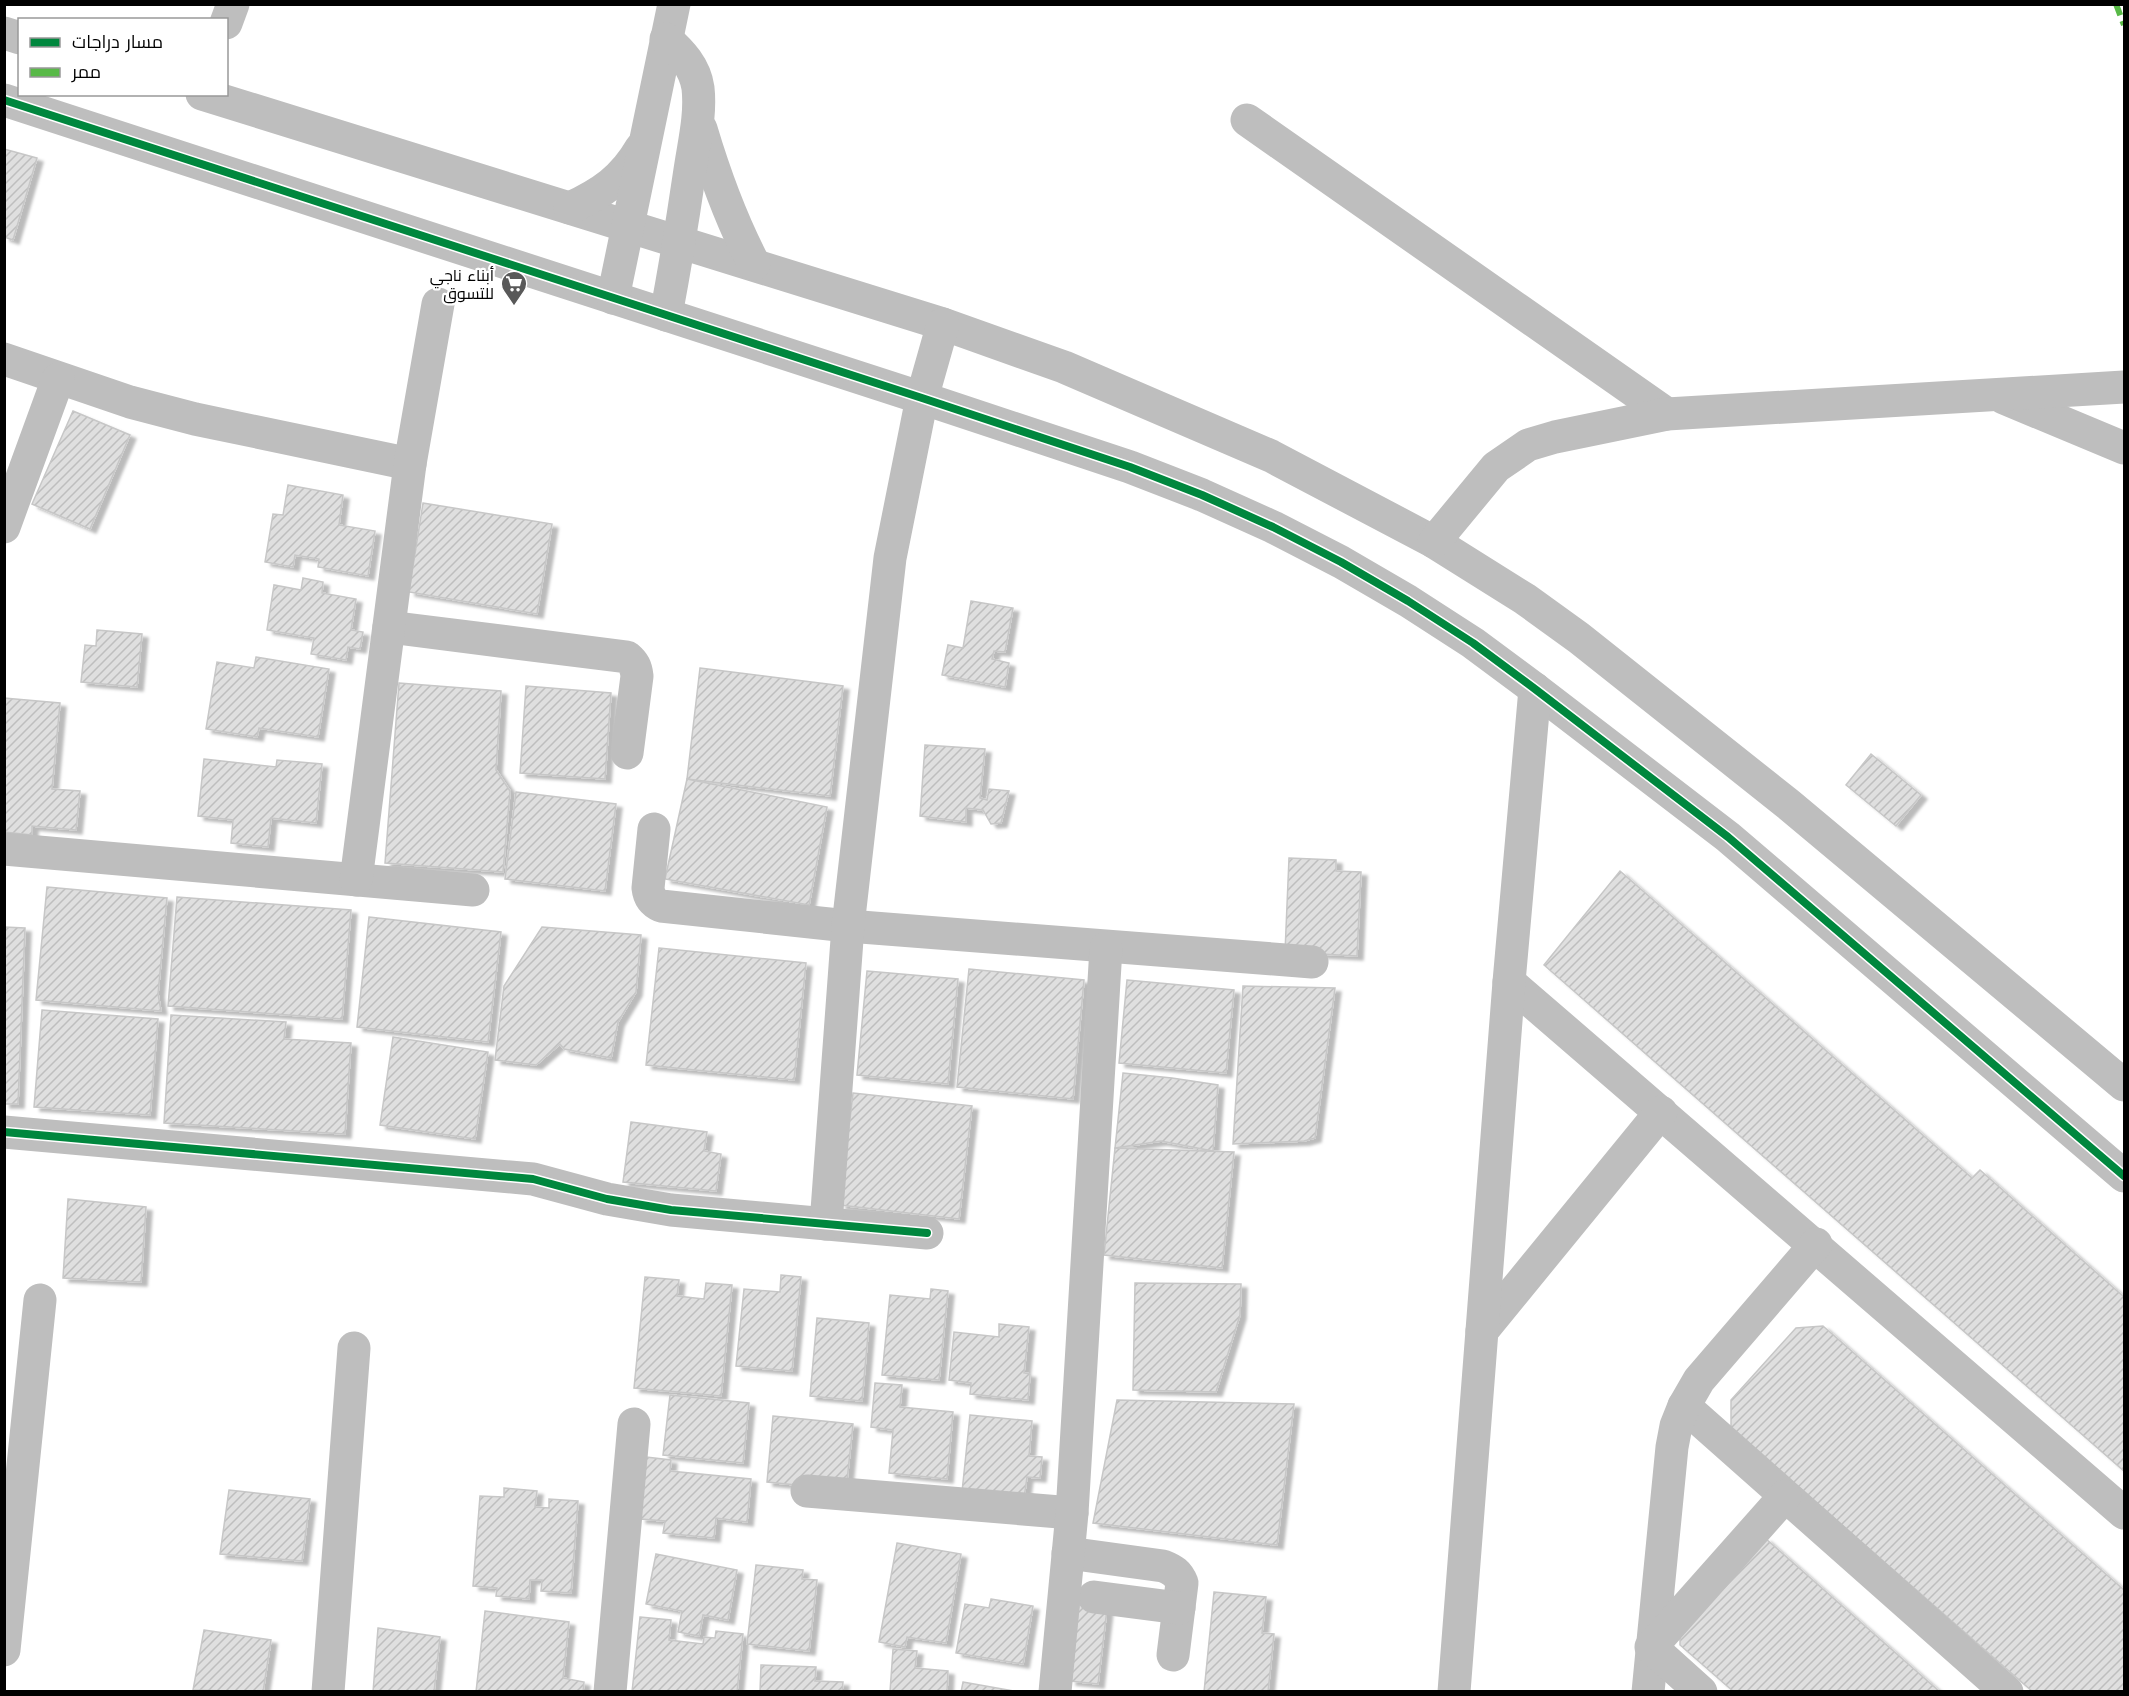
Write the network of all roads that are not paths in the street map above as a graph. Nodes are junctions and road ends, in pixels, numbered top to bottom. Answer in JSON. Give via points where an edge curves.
{"nodes":[{"id":1,"x":674,"y":4,"type":"edge"},
{"id":2,"x":666,"y":39,"type":"junction"},
{"id":3,"x":205,"y":96,"type":"edge"},
{"id":4,"x":4,"y":100,"type":"edge"},
{"id":5,"x":698,"y":118,"type":"junction"},
{"id":6,"x":1247,"y":120,"type":"dead end"},
{"id":7,"x":646,"y":139,"type":"junction"},
{"id":8,"x":570,"y":208,"type":"junction"},
{"id":9,"x":628,"y":226,"type":"junction"},
{"id":10,"x":680,"y":242,"type":"junction"},
{"id":11,"x":754,"y":264,"type":"junction"},
{"id":12,"x":613,"y":298,"type":"junction"},
{"id":13,"x":438,"y":304,"type":"dead end"},
{"id":14,"x":666,"y":315,"type":"junction"},
{"id":15,"x":943,"y":324,"type":"junction"},
{"id":16,"x":4,"y":359,"type":"edge"},
{"id":17,"x":58,"y":379,"type":"junction"},
{"id":18,"x":2124,"y":387,"type":"edge"},
{"id":19,"x":1996,"y":395,"type":"junction"},
{"id":20,"x":922,"y":398,"type":"junction"},
{"id":21,"x":1668,"y":414,"type":"junction"},
{"id":22,"x":2124,"y":448,"type":"edge"},
{"id":23,"x":410,"y":464,"type":"junction"},
{"id":24,"x":4,"y":527,"type":"edge"},
{"id":25,"x":1434,"y":542,"type":"junction"},
{"id":26,"x":389,"y":627,"type":"junction"},
{"id":27,"x":1536,"y":689,"type":"junction"},
{"id":28,"x":627,"y":753,"type":"dead end"},
{"id":29,"x":654,"y":829,"type":"dead end"},
{"id":30,"x":4,"y":849,"type":"edge"},
{"id":31,"x":356,"y":880,"type":"junction"},
{"id":32,"x":473,"y":890,"type":"dead end"},
{"id":33,"x":848,"y":926,"type":"junction"},
{"id":34,"x":1106,"y":948,"type":"junction"},
{"id":35,"x":1311,"y":962,"type":"dead end"},
{"id":36,"x":1509,"y":981,"type":"junction"},
{"id":37,"x":2124,"y":1085,"type":"edge"},
{"id":38,"x":1661,"y":1112,"type":"junction"},
{"id":39,"x":4,"y":1132,"type":"edge"},
{"id":40,"x":2124,"y":1176,"type":"edge"},
{"id":41,"x":826,"y":1224,"type":"junction"},
{"id":42,"x":927,"y":1233,"type":"dead end"},
{"id":43,"x":1816,"y":1244,"type":"junction"},
{"id":44,"x":40,"y":1300,"type":"dead end"},
{"id":45,"x":1482,"y":1331,"type":"junction"},
{"id":46,"x":354,"y":1348,"type":"dead end"},
{"id":47,"x":1684,"y":1406,"type":"junction"},
{"id":48,"x":634,"y":1424,"type":"dead end"},
{"id":49,"x":807,"y":1491,"type":"dead end"},
{"id":50,"x":1785,"y":1496,"type":"junction"},
{"id":51,"x":1072,"y":1513,"type":"junction"},
{"id":52,"x":2124,"y":1513,"type":"edge"},
{"id":53,"x":1068,"y":1553,"type":"junction"},
{"id":54,"x":9,"y":1559,"type":"edge"},
{"id":55,"x":1094,"y":1597,"type":"dead end"},
{"id":56,"x":1179,"y":1608,"type":"junction"},
{"id":57,"x":1651,"y":1647,"type":"junction"},
{"id":58,"x":4,"y":1650,"type":"edge"},
{"id":59,"x":1173,"y":1655,"type":"dead end"},
{"id":60,"x":328,"y":1692,"type":"edge"},
{"id":61,"x":610,"y":1692,"type":"edge"},
{"id":62,"x":1055,"y":1692,"type":"edge"},
{"id":63,"x":1454,"y":1692,"type":"edge"},
{"id":64,"x":1648,"y":1692,"type":"edge"},
{"id":65,"x":1701,"y":1692,"type":"edge"},
{"id":66,"x":2007,"y":1692,"type":"edge"}],
"edges":[{"from":1,"to":2,"type":"street"},
{"from":2,"to":5,"type":"street","via":[[690,65],[698,86]]},
{"from":2,"to":7,"type":"street"},
{"from":3,"to":8,"type":"street"},
{"from":4,"to":12,"type":"street"},
{"from":5,"to":10,"type":"street"},
{"from":5,"to":11,"type":"street","via":[[733,224]]},
{"from":6,"to":21,"type":"street"},
{"from":7,"to":8,"type":"street","via":[[616,182]]},
{"from":7,"to":9,"type":"street"},
{"from":8,"to":9,"type":"street"},
{"from":9,"to":10,"type":"street"},
{"from":9,"to":12,"type":"street"},
{"from":10,"to":11,"type":"street"},
{"from":10,"to":14,"type":"street"},
{"from":11,"to":15,"type":"street"},
{"from":12,"to":14,"type":"street"},
{"from":13,"to":23,"type":"street"},
{"from":14,"to":20,"type":"street"},
{"from":15,"to":20,"type":"street"},
{"from":15,"to":25,"type":"street","via":[[1064,367],[1228,438]]},
{"from":16,"to":17,"type":"street"},
{"from":17,"to":23,"type":"street","via":[[195,419]]},
{"from":17,"to":24,"type":"street"},
{"from":18,"to":19,"type":"street"},
{"from":19,"to":21,"type":"street"},
{"from":19,"to":22,"type":"street"},
{"from":20,"to":27,"type":"street","via":[[1130,467],[1273,527],[1408,601]]},
{"from":20,"to":33,"type":"street","via":[[890,558]]},
{"from":21,"to":25,"type":"street","via":[[1528,445],[1496,467]]},
{"from":23,"to":26,"type":"street"},
{"from":25,"to":37,"type":"street","via":[[1579,638],[1788,804]]},
{"from":26,"to":28,"type":"street","via":[[627,657],[636,669]]},
{"from":26,"to":31,"type":"street"},
{"from":27,"to":36,"type":"street"},
{"from":27,"to":40,"type":"street","via":[[1728,837]]},
{"from":29,"to":33,"type":"street","via":[[648,888],[653,903]]},
{"from":30,"to":31,"type":"street"},
{"from":31,"to":32,"type":"street"},
{"from":33,"to":34,"type":"street"},
{"from":33,"to":41,"type":"street"},
{"from":34,"to":35,"type":"street"},
{"from":34,"to":51,"type":"street"},
{"from":36,"to":38,"type":"street"},
{"from":36,"to":45,"type":"street"},
{"from":38,"to":43,"type":"street"},
{"from":38,"to":45,"type":"street"},
{"from":39,"to":41,"type":"street","via":[[533,1179],[639,1206]]},
{"from":41,"to":42,"type":"street"},
{"from":43,"to":47,"type":"street","via":[[1699,1380]]},
{"from":43,"to":52,"type":"street"},
{"from":44,"to":54,"type":"street"},
{"from":45,"to":63,"type":"street"},
{"from":46,"to":60,"type":"street"},
{"from":47,"to":50,"type":"street"},
{"from":47,"to":57,"type":"street","via":[[1672,1447]]},
{"from":48,"to":61,"type":"street"},
{"from":49,"to":51,"type":"street"},
{"from":50,"to":57,"type":"street"},
{"from":50,"to":66,"type":"street"},
{"from":51,"to":53,"type":"street"},
{"from":53,"to":56,"type":"street","via":[[1172,1569],[1182,1583]]},
{"from":53,"to":62,"type":"street"},
{"from":54,"to":58,"type":"street"},
{"from":55,"to":56,"type":"street"},
{"from":56,"to":59,"type":"street"},
{"from":57,"to":64,"type":"street"},
{"from":57,"to":65,"type":"street"}]}
